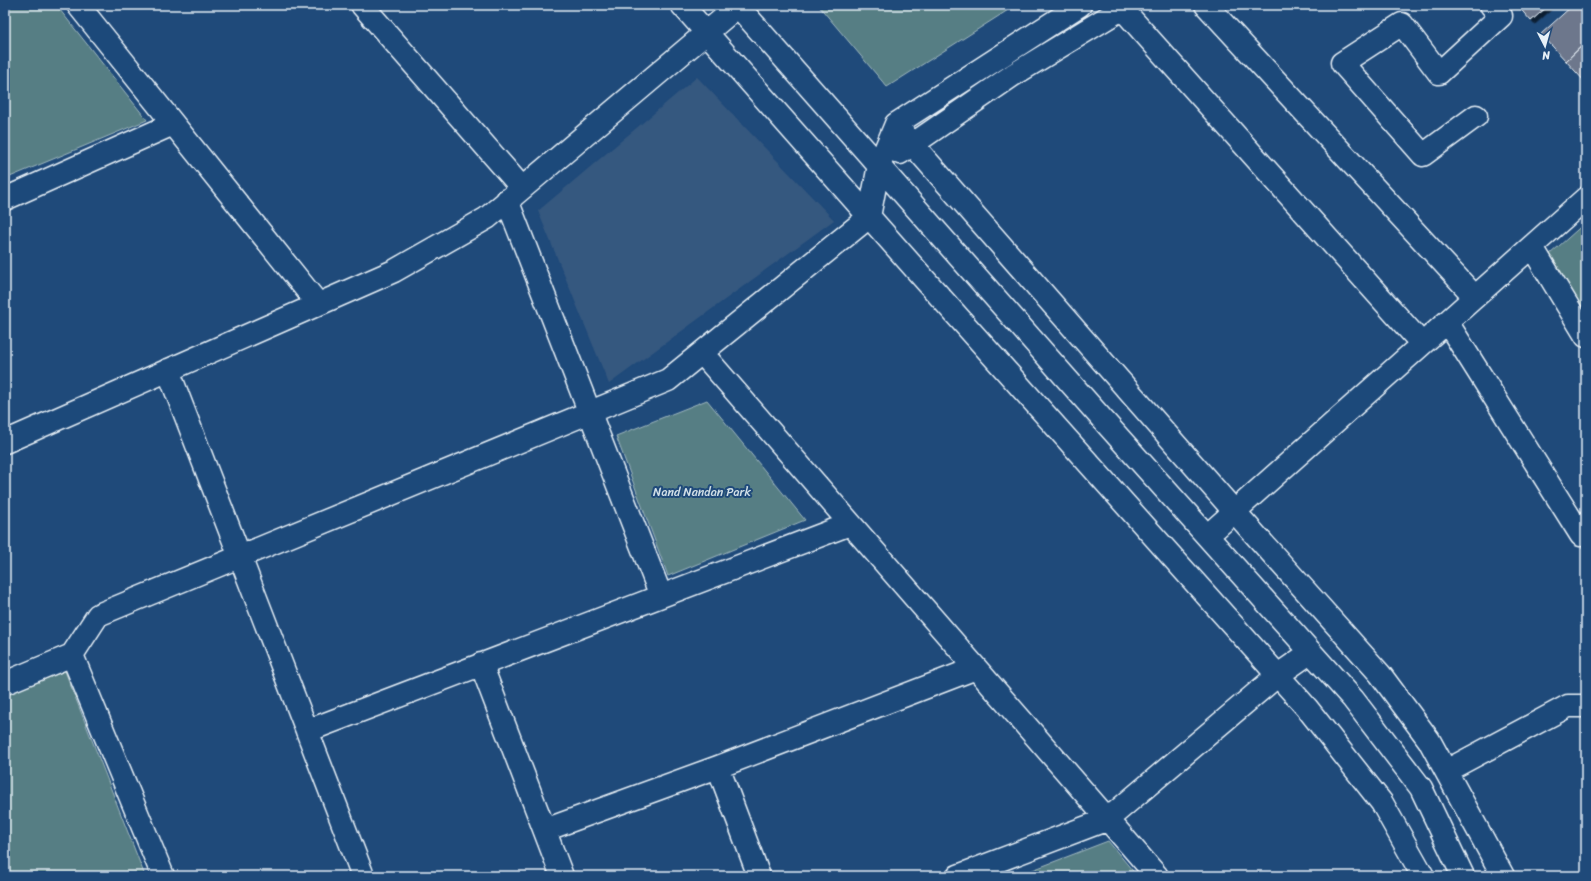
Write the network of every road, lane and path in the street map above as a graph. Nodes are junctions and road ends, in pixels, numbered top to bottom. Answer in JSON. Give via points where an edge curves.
{"nodes":[{"id":1,"x":78,"y":5,"type":"edge"},
{"id":2,"x":362,"y":5,"type":"edge"},
{"id":3,"x":682,"y":5,"type":"edge"},
{"id":4,"x":738,"y":5,"type":"edge"},
{"id":5,"x":1080,"y":5,"type":"edge"},
{"id":6,"x":1206,"y":5,"type":"edge"},
{"id":7,"x":1491,"y":5,"type":"edge"},
{"id":8,"x":1123,"y":6,"type":"edge"},
{"id":9,"x":706,"y":33,"type":"junction"},
{"id":10,"x":1476,"y":116,"type":"dead end"},
{"id":11,"x":174,"y":124,"type":"junction"},
{"id":12,"x":896,"y":124,"type":"junction"},
{"id":13,"x":912,"y":145,"type":"junction"},
{"id":14,"x":879,"y":165,"type":"junction"},
{"id":15,"x":514,"y":194,"type":"junction"},
{"id":16,"x":1586,"y":198,"type":"edge"},
{"id":17,"x":5,"y":199,"type":"edge"},
{"id":18,"x":869,"y":217,"type":"junction"},
{"id":19,"x":1532,"y":247,"type":"junction"},
{"id":20,"x":1474,"y":297,"type":"junction"},
{"id":21,"x":318,"y":304,"type":"junction"},
{"id":22,"x":1446,"y":322,"type":"junction"},
{"id":23,"x":1586,"y":336,"type":"edge"},
{"id":24,"x":1422,"y":344,"type":"junction"},
{"id":25,"x":702,"y":353,"type":"junction"},
{"id":26,"x":168,"y":370,"type":"junction"},
{"id":27,"x":590,"y":413,"type":"junction"},
{"id":28,"x":5,"y":442,"type":"edge"},
{"id":29,"x":1234,"y":511,"type":"junction"},
{"id":30,"x":850,"y":524,"type":"junction"},
{"id":31,"x":1207,"y":536,"type":"junction"},
{"id":32,"x":1584,"y":537,"type":"edge"},
{"id":33,"x":240,"y":557,"type":"junction"},
{"id":34,"x":661,"y":596,"type":"junction"},
{"id":35,"x":1311,"y":652,"type":"junction"},
{"id":36,"x":72,"y":655,"type":"junction"},
{"id":37,"x":481,"y":664,"type":"junction"},
{"id":38,"x":976,"y":668,"type":"junction"},
{"id":39,"x":1278,"y":676,"type":"junction"},
{"id":40,"x":5,"y":683,"type":"edge"},
{"id":41,"x":1586,"y":706,"type":"edge"},
{"id":42,"x":307,"y":731,"type":"junction"},
{"id":43,"x":718,"y":767,"type":"junction"},
{"id":44,"x":1446,"y":771,"type":"junction"},
{"id":45,"x":1108,"y":819,"type":"junction"},
{"id":46,"x":545,"y":830,"type":"junction"},
{"id":47,"x":163,"y":876,"type":"edge"},
{"id":48,"x":363,"y":876,"type":"edge"},
{"id":49,"x":562,"y":876,"type":"edge"},
{"id":50,"x":759,"y":876,"type":"edge"},
{"id":51,"x":958,"y":876,"type":"edge"},
{"id":52,"x":1157,"y":876,"type":"edge"},
{"id":53,"x":1423,"y":876,"type":"edge"},
{"id":54,"x":1463,"y":876,"type":"edge"},
{"id":55,"x":1503,"y":876,"type":"edge"}],
"edges":[{"from":1,"to":11,"type":"street"},
{"from":2,"to":15,"type":"street"},
{"from":3,"to":9,"type":"street"},
{"from":4,"to":9,"type":"street"},
{"from":4,"to":14,"type":"street"},
{"from":5,"to":12,"type":"street"},
{"from":6,"to":20,"type":"street"},
{"from":7,"to":10,"type":"street","via":[[1501,16],[1439,73],[1402,24],[1342,63],[1423,155]]},
{"from":8,"to":13,"type":"street","via":[[1014,75]]},
{"from":8,"to":24,"type":"street"},
{"from":9,"to":15,"type":"street"},
{"from":9,"to":18,"type":"street"},
{"from":11,"to":17,"type":"street"},
{"from":11,"to":21,"type":"street"},
{"from":12,"to":13,"type":"street"},
{"from":12,"to":14,"type":"street"},
{"from":13,"to":14,"type":"street"},
{"from":13,"to":29,"type":"street"},
{"from":14,"to":18,"type":"street"},
{"from":14,"to":31,"type":"street"},
{"from":15,"to":21,"type":"street","via":[[487,218],[394,271]]},
{"from":15,"to":27,"type":"street"},
{"from":16,"to":19,"type":"street"},
{"from":18,"to":25,"type":"street"},
{"from":18,"to":39,"type":"street"},
{"from":19,"to":20,"type":"street"},
{"from":19,"to":23,"type":"street"},
{"from":20,"to":22,"type":"street"},
{"from":21,"to":26,"type":"street"},
{"from":22,"to":24,"type":"street"},
{"from":22,"to":32,"type":"street"},
{"from":24,"to":29,"type":"street"},
{"from":25,"to":27,"type":"street","via":[[668,380]]},
{"from":25,"to":30,"type":"street"},
{"from":26,"to":28,"type":"street"},
{"from":26,"to":33,"type":"street"},
{"from":27,"to":33,"type":"street"},
{"from":27,"to":34,"type":"street"},
{"from":29,"to":31,"type":"street"},
{"from":29,"to":44,"type":"street","via":[[1380,674],[1429,740]]},
{"from":30,"to":34,"type":"street"},
{"from":30,"to":38,"type":"street"},
{"from":31,"to":35,"type":"street"},
{"from":33,"to":36,"type":"street","via":[[98,615]]},
{"from":33,"to":42,"type":"street"},
{"from":34,"to":37,"type":"street"},
{"from":35,"to":39,"type":"street"},
{"from":35,"to":54,"type":"street","via":[[1353,699],[1421,788]]},
{"from":36,"to":40,"type":"street"},
{"from":36,"to":47,"type":"street"},
{"from":37,"to":42,"type":"street"},
{"from":37,"to":46,"type":"street"},
{"from":38,"to":43,"type":"street"},
{"from":38,"to":45,"type":"street"},
{"from":39,"to":45,"type":"street"},
{"from":39,"to":53,"type":"street","via":[[1307,708],[1382,803]]},
{"from":41,"to":44,"type":"street","via":[[1568,706]]},
{"from":42,"to":48,"type":"street"},
{"from":43,"to":46,"type":"street"},
{"from":43,"to":50,"type":"street"},
{"from":44,"to":55,"type":"street"},
{"from":45,"to":51,"type":"street"},
{"from":45,"to":52,"type":"street"},
{"from":46,"to":49,"type":"street"}]}
